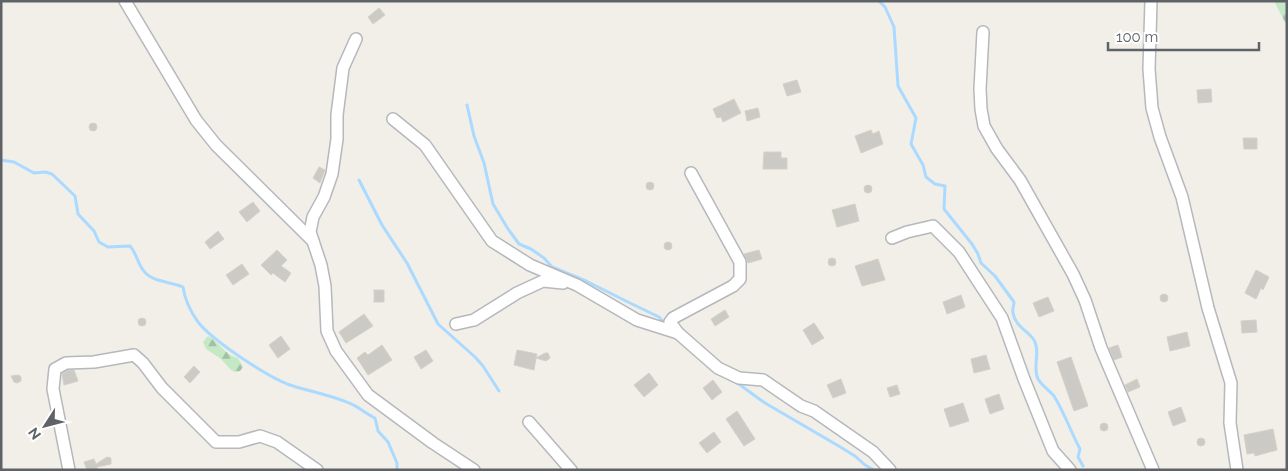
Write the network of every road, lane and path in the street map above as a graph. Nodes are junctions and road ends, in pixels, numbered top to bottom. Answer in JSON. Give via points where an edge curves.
{"nodes":[{"id":1,"x":125,"y":1,"type":"edge"},
{"id":2,"x":1152,"y":1,"type":"edge"},
{"id":3,"x":983,"y":32,"type":"dead end"},
{"id":4,"x":356,"y":39,"type":"dead end"},
{"id":5,"x":393,"y":119,"type":"dead end"},
{"id":6,"x":691,"y":172,"type":"dead end"},
{"id":7,"x":892,"y":238,"type":"dead end"},
{"id":8,"x":313,"y":241,"type":"junction"},
{"id":9,"x":577,"y":285,"type":"junction"},
{"id":10,"x":456,"y":324,"type":"dead end"},
{"id":11,"x":678,"y":333,"type":"junction"},
{"id":12,"x":529,"y":422,"type":"dead end"},
{"id":13,"x":69,"y":470,"type":"edge"},
{"id":14,"x":317,"y":470,"type":"edge"},
{"id":15,"x":474,"y":470,"type":"edge"},
{"id":16,"x":571,"y":470,"type":"edge"},
{"id":17,"x":890,"y":470,"type":"edge"},
{"id":18,"x":1070,"y":470,"type":"edge"},
{"id":19,"x":1153,"y":470,"type":"edge"},
{"id":20,"x":1237,"y":470,"type":"edge"}],
"edges":[{"from":1,"to":8,"type":"street","via":[[196,120],[216,145]]},
{"from":2,"to":20,"type":"street","via":[[1149,69],[1152,108],[1182,197],[1208,308],[1231,383],[1230,423]]},
{"from":3,"to":19,"type":"street","via":[[980,89],[984,126],[1020,180],[1073,274]]},
{"from":4,"to":8,"type":"street","via":[[343,68],[332,174],[313,216],[310,232]]},
{"from":5,"to":9,"type":"street","via":[[425,145],[492,241],[530,265]]},
{"from":6,"to":11,"type":"street","via":[[740,262],[741,271],[740,279],[733,286],[673,318],[670,322]]},
{"from":7,"to":18,"type":"street","via":[[933,226],[959,252],[1002,318],[1053,450]]},
{"from":8,"to":15,"type":"street","via":[[321,265],[327,331],[336,351],[368,395]]},
{"from":9,"to":10,"type":"street","via":[[543,281],[474,320]]},
{"from":9,"to":11,"type":"street","via":[[637,320]]},
{"from":11,"to":17,"type":"street","via":[[718,368],[739,378],[763,380],[814,411],[873,452]]},
{"from":12,"to":16,"type":"street"},
{"from":13,"to":14,"type":"street","via":[[53,389],[55,369],[66,362],[94,362],[134,355],[216,442],[239,442],[260,436],[277,442]]}]}
